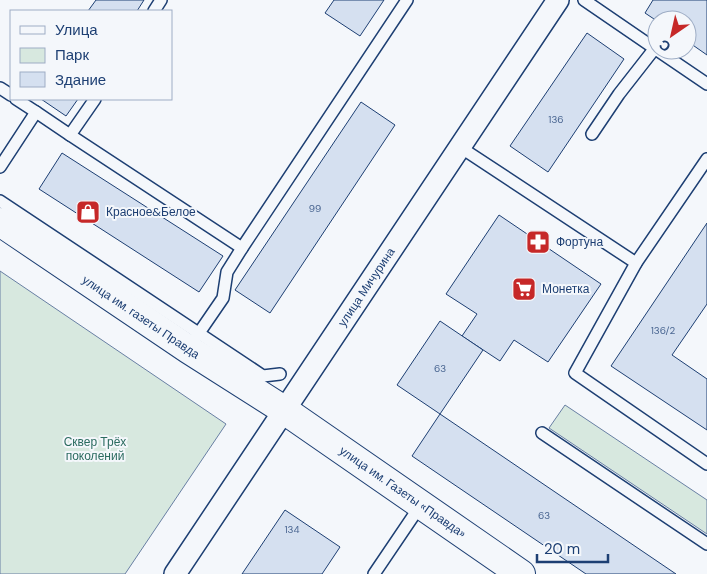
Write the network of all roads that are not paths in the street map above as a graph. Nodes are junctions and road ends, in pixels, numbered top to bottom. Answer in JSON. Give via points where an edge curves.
{"nodes":[{"id":1,"x":407,"y":0,"type":"edge"},
{"id":2,"x":558,"y":0,"type":"edge"},
{"id":3,"x":584,"y":0,"type":"edge"},
{"id":4,"x":647,"y":43,"type":"edge"},
{"id":5,"x":647,"y":60,"type":"edge"},
{"id":6,"x":672,"y":60,"type":"edge"},
{"id":7,"x":707,"y":84,"type":"edge"},
{"id":8,"x":18,"y":100,"type":"edge"},
{"id":9,"x":94,"y":100,"type":"edge"},
{"id":10,"x":36,"y":112,"type":"junction"},
{"id":11,"x":592,"y":134,"type":"dead end"},
{"id":12,"x":70,"y":135,"type":"junction"},
{"id":13,"x":460,"y":146,"type":"junction"},
{"id":14,"x":707,"y":159,"type":"edge"},
{"id":15,"x":0,"y":167,"type":"edge"},
{"id":16,"x":0,"y":201,"type":"edge"},
{"id":17,"x":0,"y":222,"type":"edge"},
{"id":18,"x":242,"y":248,"type":"junction"},
{"id":19,"x":636,"y":263,"type":"junction"},
{"id":20,"x":193,"y":342,"type":"junction"},
{"id":21,"x":280,"y":374,"type":"dead end"},
{"id":22,"x":284,"y":410,"type":"junction"},
{"id":23,"x":542,"y":432,"type":"dead end"},
{"id":24,"x":707,"y":464,"type":"edge"},
{"id":25,"x":420,"y":506,"type":"junction"},
{"id":26,"x":707,"y":544,"type":"edge"},
{"id":27,"x":175,"y":574,"type":"edge"},
{"id":28,"x":374,"y":574,"type":"edge"},
{"id":29,"x":521,"y":574,"type":"edge"}],
"edges":[{"from":1,"to":18,"type":"lane"},
{"from":2,"to":13,"type":"street","name":"улица Мичурина"},
{"from":3,"to":4,"type":"lane"},
{"from":5,"to":11,"type":"lane"},
{"from":6,"to":7,"type":"lane"},
{"from":8,"to":10,"type":"lane"},
{"from":9,"to":12,"type":"lane"},
{"from":10,"to":12,"type":"lane"},
{"from":10,"to":15,"type":"lane"},
{"from":12,"to":18,"type":"lane"},
{"from":13,"to":19,"type":"lane"},
{"from":13,"to":22,"type":"street","name":"улица Мичурина"},
{"from":14,"to":19,"type":"lane"},
{"from":16,"to":20,"type":"lane"},
{"from":17,"to":20,"type":"street","name":"улица им. газеты Правда"},
{"from":18,"to":20,"type":"lane","via":[[227,272],[223,298]]},
{"from":19,"to":24,"type":"lane","via":[[575,373]]},
{"from":20,"to":21,"type":"lane","via":[[263,376]]},
{"from":20,"to":22,"type":"street","name":"улица им. газеты Правда"},
{"from":22,"to":25,"type":"street","name":"улица им. Газеты «Правда»"},
{"from":22,"to":27,"type":"street","name":"улица Мичурина"},
{"from":23,"to":26,"type":"lane"},
{"from":25,"to":28,"type":"lane"},
{"from":25,"to":29,"type":"street","name":"улица им. Газеты «Правда»"}]}
